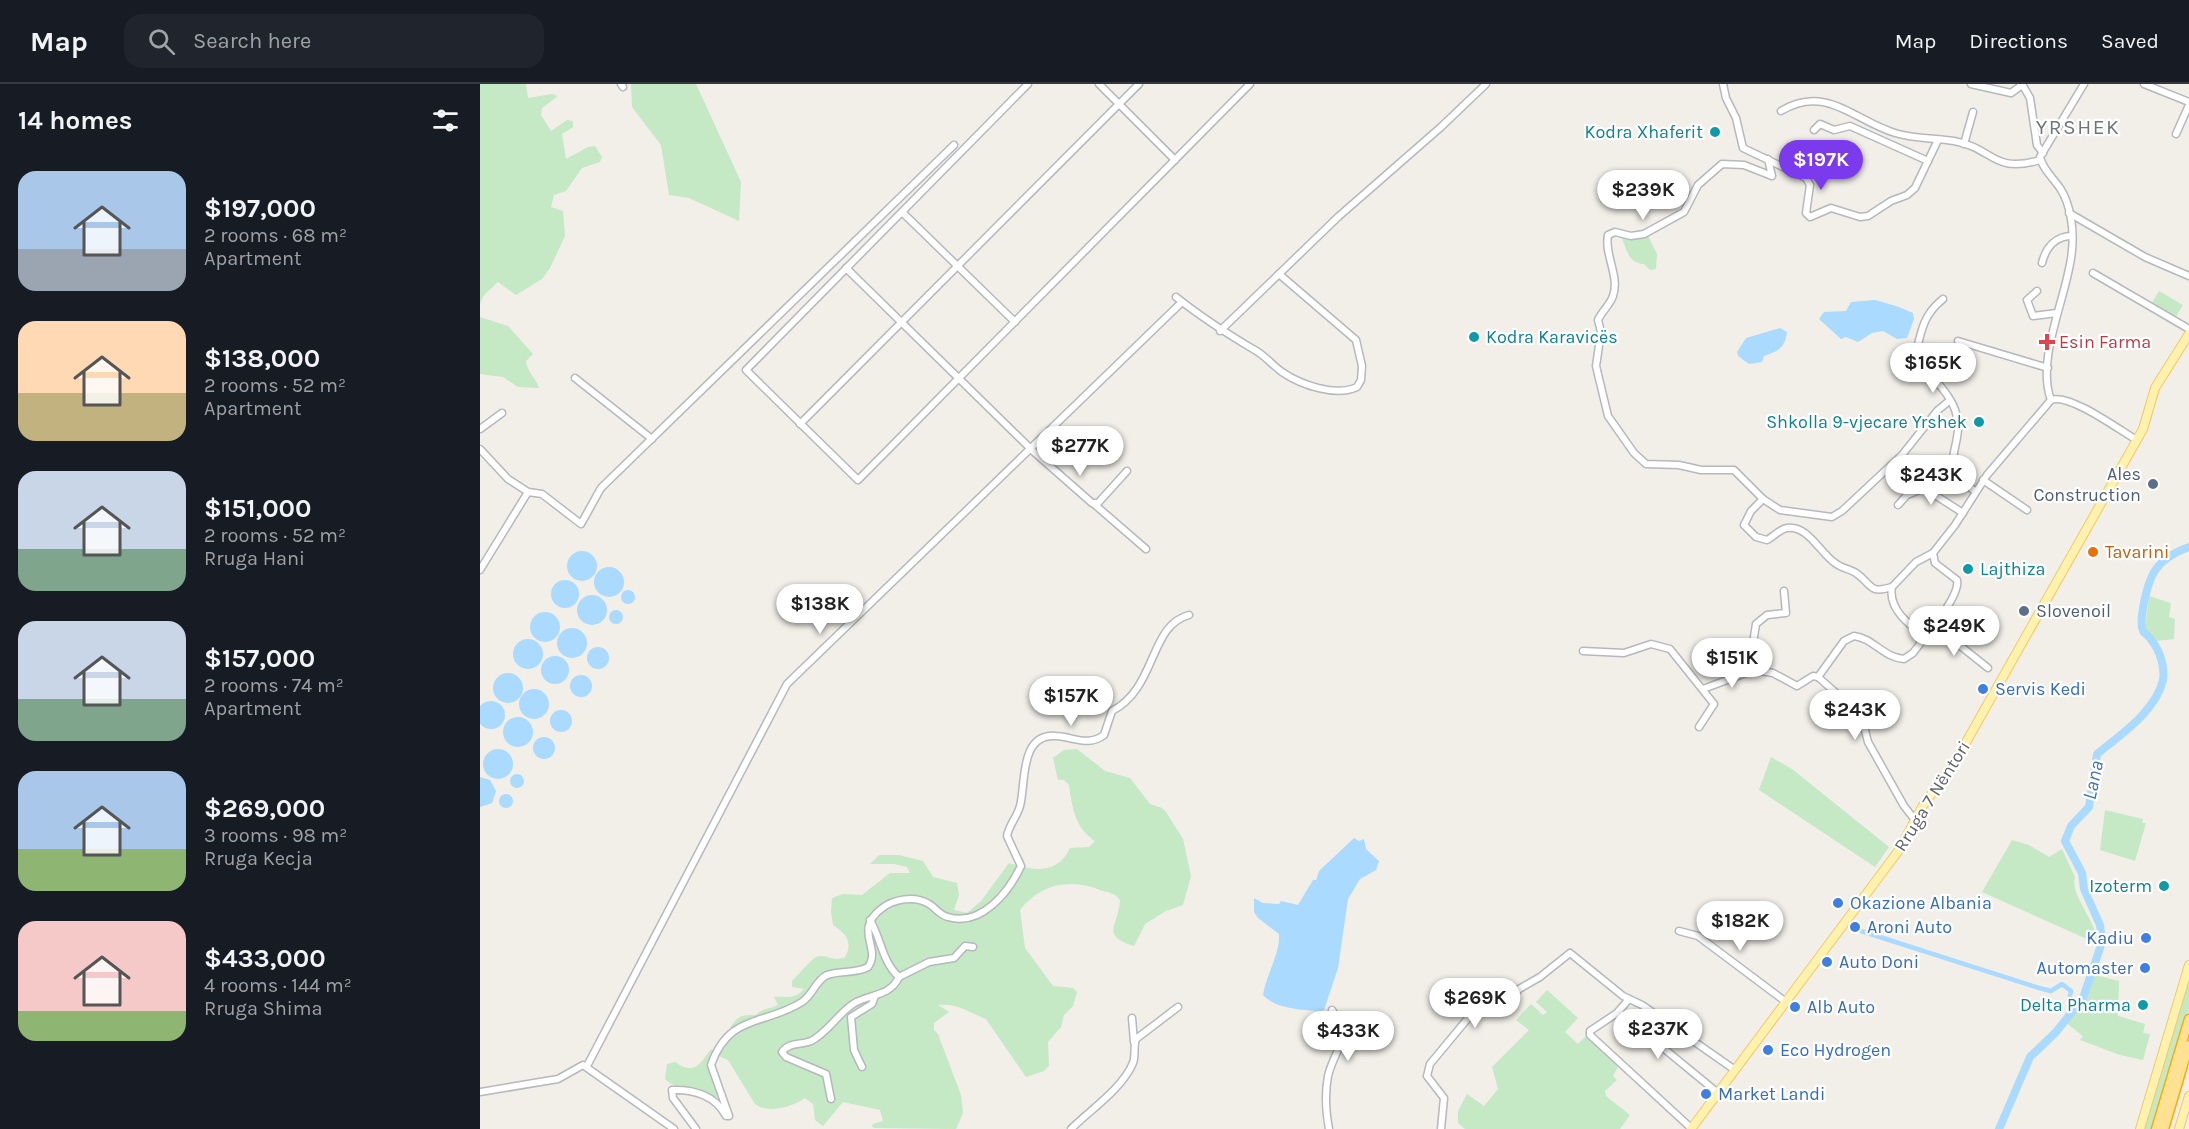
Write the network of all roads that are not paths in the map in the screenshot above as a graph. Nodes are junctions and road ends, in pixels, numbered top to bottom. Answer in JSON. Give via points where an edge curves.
{"nodes":[{"id":1,"x":1028,"y":84,"type":"edge"},
{"id":2,"x":1099,"y":84,"type":"edge"},
{"id":3,"x":1139,"y":84,"type":"edge"},
{"id":4,"x":1250,"y":84,"type":"edge"},
{"id":5,"x":1486,"y":84,"type":"edge"},
{"id":6,"x":1723,"y":84,"type":"edge"},
{"id":7,"x":1971,"y":84,"type":"edge"},
{"id":8,"x":2084,"y":84,"type":"edge"},
{"id":9,"x":2144,"y":84,"type":"edge"},
{"id":10,"x":2022,"y":85,"type":"edge"},
{"id":11,"x":2189,"y":103,"type":"edge"},
{"id":12,"x":1119,"y":104,"type":"junction"},
{"id":13,"x":1781,"y":111,"type":"dead end"},
{"id":14,"x":1973,"y":112,"type":"dead end"},
{"id":15,"x":1814,"y":130,"type":"dead end"},
{"id":16,"x":2176,"y":134,"type":"dead end"},
{"id":17,"x":1938,"y":140,"type":"junction"},
{"id":18,"x":1964,"y":144,"type":"junction"},
{"id":19,"x":954,"y":145,"type":"dead end"},
{"id":20,"x":2041,"y":156,"type":"junction"},
{"id":21,"x":1768,"y":159,"type":"junction"},
{"id":22,"x":1175,"y":160,"type":"junction"},
{"id":23,"x":1928,"y":161,"type":"junction"},
{"id":24,"x":902,"y":212,"type":"junction"},
{"id":25,"x":2070,"y":213,"type":"junction"},
{"id":26,"x":2072,"y":236,"type":"junction"},
{"id":27,"x":2042,"y":263,"type":"dead end"},
{"id":28,"x":958,"y":266,"type":"junction"},
{"id":29,"x":846,"y":268,"type":"junction"},
{"id":30,"x":2093,"y":273,"type":"dead end"},
{"id":31,"x":1279,"y":274,"type":"junction"},
{"id":32,"x":2189,"y":276,"type":"edge"},
{"id":33,"x":2037,"y":291,"type":"dead end"},
{"id":34,"x":1176,"y":297,"type":"dead end"},
{"id":35,"x":1943,"y":299,"type":"dead end"},
{"id":36,"x":1182,"y":302,"type":"junction"},
{"id":37,"x":2056,"y":313,"type":"junction"},
{"id":38,"x":902,"y":322,"type":"junction"},
{"id":39,"x":1015,"y":322,"type":"junction"},
{"id":40,"x":2189,"y":329,"type":"edge"},
{"id":41,"x":1220,"y":331,"type":"junction"},
{"id":42,"x":2189,"y":334,"type":"edge"},
{"id":43,"x":1958,"y":341,"type":"dead end"},
{"id":44,"x":2048,"y":368,"type":"junction"},
{"id":45,"x":575,"y":378,"type":"dead end"},
{"id":46,"x":959,"y":378,"type":"junction"},
{"id":47,"x":2051,"y":400,"type":"junction"},
{"id":48,"x":1949,"y":401,"type":"junction"},
{"id":49,"x":502,"y":413,"type":"dead end"},
{"id":50,"x":800,"y":424,"type":"junction"},
{"id":51,"x":480,"y":429,"type":"edge"},
{"id":52,"x":652,"y":439,"type":"junction"},
{"id":53,"x":2135,"y":439,"type":"junction"},
{"id":54,"x":1031,"y":448,"type":"junction"},
{"id":55,"x":480,"y":449,"type":"edge"},
{"id":56,"x":1127,"y":471,"type":"dead end"},
{"id":57,"x":1983,"y":480,"type":"junction"},
{"id":58,"x":1975,"y":491,"type":"junction"},
{"id":59,"x":528,"y":492,"type":"junction"},
{"id":60,"x":1763,"y":499,"type":"junction"},
{"id":61,"x":1094,"y":504,"type":"junction"},
{"id":62,"x":1898,"y":505,"type":"dead end"},
{"id":63,"x":2027,"y":510,"type":"dead end"},
{"id":64,"x":1963,"y":513,"type":"junction"},
{"id":65,"x":1146,"y":549,"type":"dead end"},
{"id":66,"x":1933,"y":553,"type":"junction"},
{"id":67,"x":480,"y":570,"type":"edge"},
{"id":68,"x":1892,"y":587,"type":"junction"},
{"id":69,"x":1784,"y":591,"type":"dead end"},
{"id":70,"x":1189,"y":615,"type":"dead end"},
{"id":71,"x":1934,"y":625,"type":"junction"},
{"id":72,"x":1925,"y":636,"type":"junction"},
{"id":73,"x":1584,"y":651,"type":"dead end"},
{"id":74,"x":1989,"y":668,"type":"dead end"},
{"id":75,"x":1754,"y":670,"type":"junction"},
{"id":76,"x":1818,"y":677,"type":"junction"},
{"id":77,"x":1703,"y":689,"type":"junction"},
{"id":78,"x":1699,"y":727,"type":"dead end"},
{"id":79,"x":1913,"y":823,"type":"junction"},
{"id":80,"x":870,"y":920,"type":"junction"},
{"id":81,"x":1679,"y":931,"type":"dead end"},
{"id":82,"x":974,"y":947,"type":"dead end"},
{"id":83,"x":2189,"y":965,"type":"edge"},
{"id":84,"x":899,"y":976,"type":"junction"},
{"id":85,"x":875,"y":996,"type":"junction"},
{"id":86,"x":1629,"y":999,"type":"junction"},
{"id":87,"x":1786,"y":1002,"type":"junction"},
{"id":88,"x":1178,"y":1006,"type":"dead end"},
{"id":89,"x":1332,"y":1010,"type":"dead end"},
{"id":90,"x":1132,"y":1018,"type":"dead end"},
{"id":91,"x":2189,"y":1019,"type":"edge"},
{"id":92,"x":1634,"y":1024,"type":"dead end"},
{"id":93,"x":1134,"y":1043,"type":"junction"},
{"id":94,"x":2189,"y":1046,"type":"edge"},
{"id":95,"x":587,"y":1066,"type":"junction"},
{"id":96,"x":862,"y":1067,"type":"dead end"},
{"id":97,"x":1735,"y":1070,"type":"junction"},
{"id":98,"x":480,"y":1092,"type":"edge"},
{"id":99,"x":1718,"y":1093,"type":"junction"},
{"id":100,"x":2189,"y":1096,"type":"edge"},
{"id":101,"x":831,"y":1099,"type":"dead end"},
{"id":102,"x":674,"y":1129,"type":"edge"},
{"id":103,"x":696,"y":1129,"type":"edge"},
{"id":104,"x":1071,"y":1129,"type":"edge"},
{"id":105,"x":1329,"y":1129,"type":"edge"},
{"id":106,"x":1441,"y":1129,"type":"edge"},
{"id":107,"x":1691,"y":1129,"type":"edge"},
{"id":108,"x":2140,"y":1129,"type":"edge"},
{"id":109,"x":2156,"y":1129,"type":"edge"},
{"id":110,"x":2164,"y":1129,"type":"edge"},
{"id":111,"x":2179,"y":1129,"type":"edge"}],
"edges":[{"from":1,"to":24,"type":"street"},
{"from":2,"to":12,"type":"street"},
{"from":3,"to":12,"type":"street"},
{"from":4,"to":22,"type":"street"},
{"from":5,"to":31,"type":"street"},
{"from":6,"to":21,"type":"street","via":[[1743,148]]},
{"from":7,"to":10,"type":"street","via":[[2011,93]]},
{"from":8,"to":20,"type":"street"},
{"from":9,"to":11,"type":"street"},
{"from":10,"to":20,"type":"street","via":[[2030,98]]},
{"from":11,"to":16,"type":"street"},
{"from":12,"to":22,"type":"street"},
{"from":12,"to":28,"type":"street"},
{"from":13,"to":17,"type":"street","via":[[1800,96],[1828,96],[1896,133]]},
{"from":14,"to":18,"type":"street"},
{"from":15,"to":23,"type":"street","via":[[1821,124],[1834,130],[1850,126]]},
{"from":17,"to":18,"type":"street"},
{"from":17,"to":23,"type":"street"},
{"from":18,"to":20,"type":"street","via":[[2006,165]]},
{"from":19,"to":52,"type":"street"},
{"from":20,"to":25,"type":"street"},
{"from":21,"to":23,"type":"street","via":[[1810,182],[1805,207],[1810,217],[1832,208],[1868,216],[1911,192]]},
{"from":21,"to":60,"type":"street","via":[[1772,176],[1744,165],[1722,164],[1698,184],[1684,212],[1644,234],[1608,235],[1606,245],[1614,294],[1598,320],[1601,333],[1596,354],[1608,416],[1641,460],[1646,464],[1701,470],[1734,470]]},
{"from":22,"to":39,"type":"street"},
{"from":24,"to":28,"type":"street"},
{"from":24,"to":29,"type":"street"},
{"from":25,"to":26,"type":"street"},
{"from":25,"to":32,"type":"street","via":[[2145,257]]},
{"from":26,"to":27,"type":"street","via":[[2054,240]]},
{"from":26,"to":37,"type":"street","via":[[2072,253]]},
{"from":28,"to":38,"type":"street"},
{"from":28,"to":39,"type":"street"},
{"from":29,"to":38,"type":"street"},
{"from":29,"to":50,"type":"street","via":[[746,370]]},
{"from":30,"to":40,"type":"street"},
{"from":31,"to":41,"type":"street"},
{"from":31,"to":41,"type":"street","via":[[1356,340],[1362,366],[1357,387],[1338,392],[1286,375],[1254,349]]},
{"from":33,"to":37,"type":"street","via":[[2027,300],[2033,316]]},
{"from":34,"to":36,"type":"street"},
{"from":35,"to":48,"type":"street","via":[[1927,317],[1918,346],[1919,356]]},
{"from":36,"to":41,"type":"street"},
{"from":36,"to":54,"type":"street"},
{"from":37,"to":44,"type":"street"},
{"from":38,"to":46,"type":"street"},
{"from":38,"to":50,"type":"street"},
{"from":39,"to":46,"type":"street"},
{"from":42,"to":53,"type":"main road","name":"Rruga 7 Nëntori","via":[[2155,388],[2145,423]]},
{"from":43,"to":44,"type":"street"},
{"from":44,"to":47,"type":"street"},
{"from":45,"to":52,"type":"street"},
{"from":46,"to":50,"type":"street","via":[[858,480]]},
{"from":46,"to":54,"type":"street"},
{"from":47,"to":53,"type":"street","via":[[2070,402]]},
{"from":47,"to":57,"type":"street"},
{"from":48,"to":58,"type":"street","via":[[1957,416],[1953,469],[1959,480]]},
{"from":48,"to":60,"type":"street","via":[[1902,455],[1837,516],[1780,510]]},
{"from":49,"to":51,"type":"street"},
{"from":52,"to":59,"type":"street","via":[[601,488],[581,524],[542,494]]},
{"from":53,"to":79,"type":"main road","name":"Rruga 7 Nëntori","via":[[1966,745]]},
{"from":54,"to":61,"type":"street"},
{"from":54,"to":95,"type":"street","via":[[787,684]]},
{"from":55,"to":59,"type":"street"},
{"from":56,"to":61,"type":"street"},
{"from":57,"to":58,"type":"street"},
{"from":57,"to":63,"type":"street"},
{"from":58,"to":64,"type":"street"},
{"from":59,"to":67,"type":"street"},
{"from":60,"to":68,"type":"street","via":[[1744,525],[1756,537],[1767,540],[1785,528],[1794,529],[1811,537],[1823,554],[1855,572],[1870,588],[1878,591]]},
{"from":61,"to":65,"type":"street"},
{"from":62,"to":64,"type":"street","via":[[1907,495],[1924,488]]},
{"from":64,"to":66,"type":"street"},
{"from":66,"to":68,"type":"street","via":[[1916,562]]},
{"from":66,"to":71,"type":"street","via":[[1935,563],[1959,582]]},
{"from":68,"to":72,"type":"street","via":[[1891,599],[1896,609]]},
{"from":69,"to":75,"type":"street","via":[[1786,613],[1767,615],[1756,624]]},
{"from":70,"to":80,"type":"street","via":[[1167,627],[1149,670],[1129,701],[1112,711],[1104,735],[1088,742],[1045,737],[1031,750],[1020,806],[1008,836],[1020,868],[984,912],[946,917],[929,904],[910,899],[887,905]]},
{"from":71,"to":72,"type":"street"},
{"from":71,"to":74,"type":"street"},
{"from":72,"to":76,"type":"street","via":[[1904,659],[1893,657],[1863,638],[1849,637]]},
{"from":73,"to":77,"type":"street","via":[[1624,653],[1651,644],[1670,649]]},
{"from":75,"to":76,"type":"street","via":[[1773,673],[1797,686]]},
{"from":75,"to":77,"type":"street"},
{"from":76,"to":79,"type":"street","via":[[1861,715],[1868,742]]},
{"from":77,"to":78,"type":"street","via":[[1714,704]]},
{"from":79,"to":87,"type":"main road","name":"Rruga 7 Nëntori","via":[[1899,850]]},
{"from":80,"to":84,"type":"street","via":[[885,957]]},
{"from":80,"to":103,"type":"street","via":[[867,930],[872,955],[868,967],[826,976],[806,1000],[730,1032],[711,1065],[729,1116],[704,1095],[672,1090],[673,1098]]},
{"from":81,"to":87,"type":"street","via":[[1698,936]]},
{"from":82,"to":84,"type":"street","via":[[965,946],[954,958],[928,962]]},
{"from":83,"to":108,"type":"main road"},
{"from":84,"to":85,"type":"street","via":[[886,992]]},
{"from":85,"to":96,"type":"street","via":[[872,1004],[851,1017],[854,1050]]},
{"from":85,"to":101,"type":"street","via":[[843,1010],[814,1039],[782,1052],[826,1074]]},
{"from":86,"to":97,"type":"street"},
{"from":86,"to":106,"type":"street","via":[[1570,953],[1519,989],[1504,1007],[1468,1017],[1430,1064],[1427,1076],[1444,1101]]},
{"from":86,"to":107,"type":"street","via":[[1590,1035]]},
{"from":87,"to":97,"type":"main road","name":"Rruga 7 Nëntori"},
{"from":88,"to":93,"type":"street"},
{"from":89,"to":105,"type":"street","via":[[1342,1033],[1329,1074]]},
{"from":90,"to":93,"type":"street"},
{"from":91,"to":109,"type":"highway"},
{"from":92,"to":99,"type":"street"},
{"from":93,"to":104,"type":"street","via":[[1129,1069]]},
{"from":94,"to":110,"type":"highway"},
{"from":95,"to":98,"type":"street","via":[[578,1066],[558,1079]]},
{"from":95,"to":102,"type":"street"},
{"from":97,"to":99,"type":"main road","name":"Rruga 7 Nëntori"},
{"from":99,"to":107,"type":"main road","name":"Rruga 7 Nëntori"},
{"from":100,"to":111,"type":"main road"}]}
